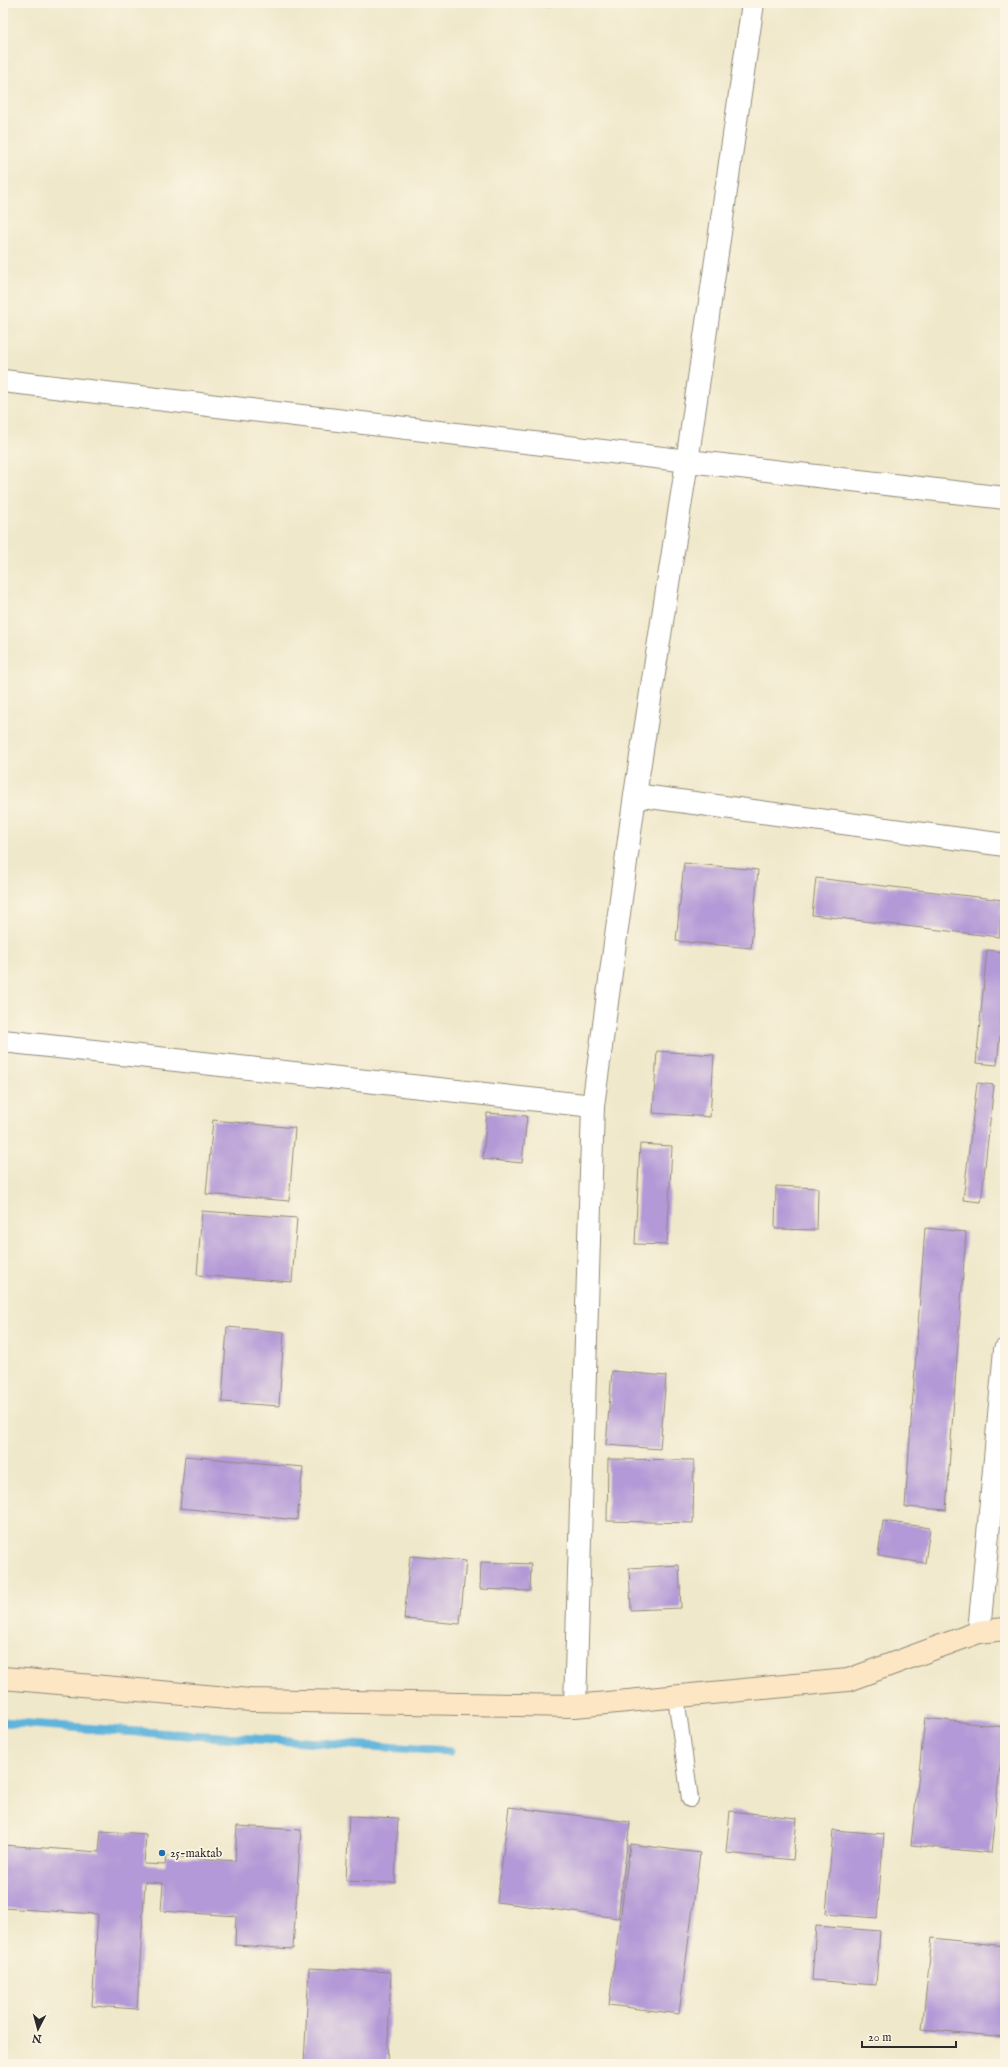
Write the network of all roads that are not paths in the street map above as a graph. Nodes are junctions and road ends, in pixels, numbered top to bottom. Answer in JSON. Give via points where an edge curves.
{"nodes":[{"id":1,"x":753,"y":3,"type":"edge"},
{"id":2,"x":3,"y":381,"type":"edge"},
{"id":3,"x":686,"y":462,"type":"junction"},
{"id":4,"x":1005,"y":498,"type":"edge"},
{"id":5,"x":634,"y":795,"type":"junction"},
{"id":6,"x":1005,"y":845,"type":"edge"},
{"id":7,"x":3,"y":1041,"type":"edge"},
{"id":8,"x":593,"y":1106,"type":"junction"},
{"id":9,"x":1005,"y":1350,"type":"edge"},
{"id":10,"x":1005,"y":1629,"type":"edge"},
{"id":11,"x":979,"y":1632,"type":"junction"},
{"id":12,"x":3,"y":1678,"type":"edge"},
{"id":13,"x":676,"y":1697,"type":"junction"},
{"id":14,"x":575,"y":1706,"type":"junction"},
{"id":15,"x":690,"y":1799,"type":"dead end"}],
"edges":[{"from":1,"to":3,"type":"street"},
{"from":2,"to":3,"type":"street"},
{"from":3,"to":4,"type":"street"},
{"from":3,"to":5,"type":"street"},
{"from":5,"to":6,"type":"street"},
{"from":5,"to":8,"type":"street"},
{"from":7,"to":8,"type":"street"},
{"from":8,"to":14,"type":"street"},
{"from":9,"to":11,"type":"street"},
{"from":10,"to":11,"type":"street"},
{"from":11,"to":13,"type":"street","via":[[848,1680]]},
{"from":12,"to":14,"type":"street","via":[[250,1700]]},
{"from":13,"to":14,"type":"street"},
{"from":13,"to":15,"type":"lane"}]}
